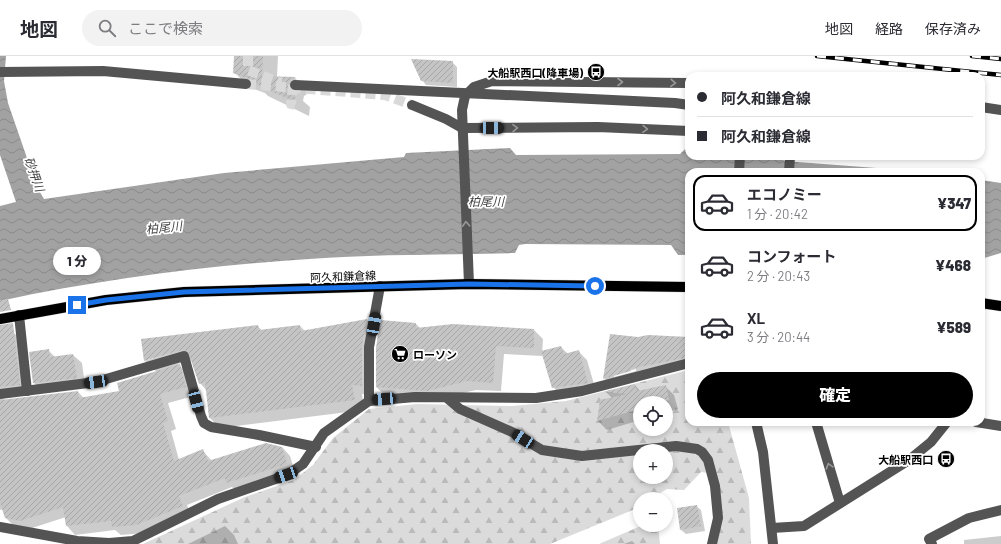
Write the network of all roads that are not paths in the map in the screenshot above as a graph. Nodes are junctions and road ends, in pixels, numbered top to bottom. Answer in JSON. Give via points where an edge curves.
{"nodes":[{"id":1,"x":4,"y":72,"type":"edge"},
{"id":2,"x":246,"y":84,"type":"tunnel mouth"},
{"id":3,"x":685,"y":84,"type":"edge"},
{"id":4,"x":295,"y":85,"type":"tunnel mouth"},
{"id":5,"x":412,"y":105,"type":"tunnel mouth"},
{"id":6,"x":685,"y":105,"type":"edge"},
{"id":7,"x":985,"y":108,"type":"edge"},
{"id":8,"x":1001,"y":110,"type":"edge"},
{"id":9,"x":685,"y":131,"type":"edge"},
{"id":10,"x":462,"y":132,"type":"junction"},
{"id":11,"x":469,"y":284,"type":"junction"},
{"id":12,"x":380,"y":286,"type":"junction"},
{"id":13,"x":685,"y":287,"type":"edge"},
{"id":14,"x":985,"y":304,"type":"edge"},
{"id":15,"x":1001,"y":306,"type":"edge"},
{"id":16,"x":19,"y":315,"type":"junction"},
{"id":17,"x":0,"y":319,"type":"edge"},
{"id":18,"x":685,"y":364,"type":"edge"},
{"id":19,"x":27,"y":391,"type":"junction"},
{"id":20,"x":0,"y":394,"type":"edge"},
{"id":21,"x":447,"y":398,"type":"junction"},
{"id":22,"x":369,"y":400,"type":"junction"},
{"id":23,"x":985,"y":423,"type":"edge"},
{"id":24,"x":757,"y":426,"type":"edge"},
{"id":25,"x":817,"y":426,"type":"edge"},
{"id":26,"x":944,"y":426,"type":"edge"},
{"id":27,"x":1001,"y":426,"type":"edge"},
{"id":28,"x":316,"y":447,"type":"junction"},
{"id":29,"x":840,"y":503,"type":"junction"},
{"id":30,"x":1001,"y":510,"type":"edge"},
{"id":31,"x":0,"y":527,"type":"edge"},
{"id":32,"x":772,"y":528,"type":"junction"},
{"id":33,"x":930,"y":542,"type":"edge"},
{"id":34,"x":712,"y":544,"type":"edge"},
{"id":35,"x":773,"y":544,"type":"edge"}],
"edges":[{"from":1,"to":2,"type":"street","via":[[103,71]]},
{"from":10,"to":3,"type":"street","one_way":true,"via":[[465,96],[483,82]]},
{"from":4,"to":6,"type":"street","bridge":true},
{"from":5,"to":10,"type":"street","via":[[446,119]]},
{"from":7,"to":8,"type":"street"},
{"from":10,"to":9,"type":"street","one_way":true,"via":[[598,127]]},
{"from":11,"to":10,"type":"street","one_way":true},
{"from":11,"to":12,"type":"main road","name":"阿久和鎌倉線"},
{"from":11,"to":13,"type":"main road","name":"阿久和鎌倉線"},
{"from":12,"to":16,"type":"main road","name":"阿久和鎌倉線","via":[[184,292],[106,300]]},
{"from":12,"to":22,"type":"street","via":[[369,347]]},
{"from":14,"to":15,"type":"main road"},
{"from":16,"to":17,"type":"main road","name":"阿久和鎌倉線"},
{"from":16,"to":19,"type":"street"},
{"from":18,"to":21,"type":"street","via":[[582,391],[536,398]]},
{"from":19,"to":20,"type":"street"},
{"from":19,"to":28,"type":"street","via":[[96,382],[184,356],[204,423],[211,427]]},
{"from":21,"to":22,"type":"street"},
{"from":21,"to":34,"type":"street","via":[[460,409],[512,432],[542,450],[582,456],[676,446],[702,452],[708,460],[715,486],[718,518]]},
{"from":22,"to":28,"type":"street","via":[[324,434]]},
{"from":23,"to":27,"type":"street"},
{"from":24,"to":32,"type":"street","via":[[763,452]]},
{"from":29,"to":25,"type":"street","one_way":true},
{"from":26,"to":29,"type":"street","via":[[931,442],[909,460]]},
{"from":28,"to":31,"type":"street","via":[[304,464],[286,475],[218,499],[133,541],[77,541]]},
{"from":29,"to":32,"type":"street","via":[[804,526]]},
{"from":30,"to":33,"type":"street","via":[[969,518]]},
{"from":32,"to":35,"type":"street"}]}
